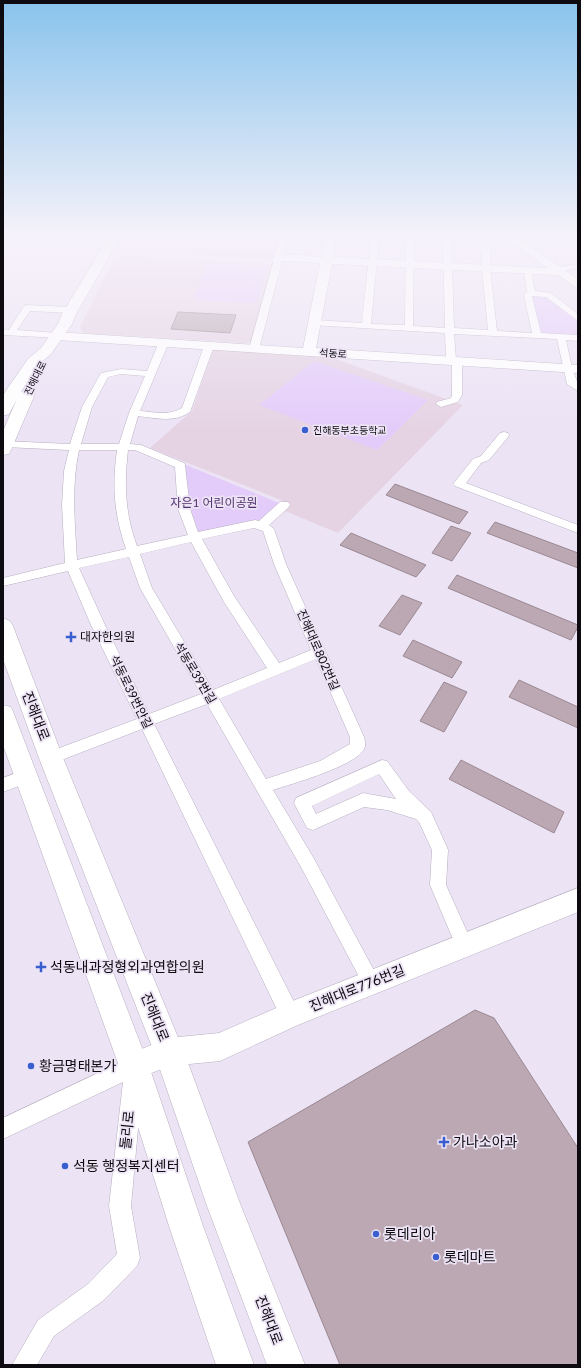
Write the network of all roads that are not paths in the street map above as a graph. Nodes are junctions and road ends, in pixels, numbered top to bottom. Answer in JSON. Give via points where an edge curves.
{"nodes":[{"id":1,"x":76,"y":302,"type":"edge"},
{"id":2,"x":84,"y":302,"type":"edge"},
{"id":3,"x":266,"y":302,"type":"edge"},
{"id":4,"x":319,"y":302,"type":"edge"},
{"id":5,"x":368,"y":302,"type":"edge"},
{"id":6,"x":409,"y":302,"type":"edge"},
{"id":7,"x":449,"y":302,"type":"edge"},
{"id":8,"x":490,"y":302,"type":"edge"},
{"id":9,"x":529,"y":302,"type":"edge"},
{"id":10,"x":557,"y":302,"type":"edge"},
{"id":11,"x":71,"y":310,"type":"junction"},
{"id":12,"x":578,"y":318,"type":"edge"},
{"id":13,"x":315,"y":323,"type":"junction"},
{"id":14,"x":65,"y":324,"type":"junction"},
{"id":15,"x":366,"y":326,"type":"junction"},
{"id":16,"x":409,"y":328,"type":"junction"},
{"id":17,"x":450,"y":331,"type":"junction"},
{"id":18,"x":7,"y":332,"type":"edge"},
{"id":19,"x":493,"y":333,"type":"junction"},
{"id":20,"x":57,"y":336,"type":"junction"},
{"id":21,"x":536,"y":336,"type":"junction"},
{"id":22,"x":560,"y":337,"type":"junction"},
{"id":23,"x":578,"y":338,"type":"edge"},
{"id":24,"x":164,"y":342,"type":"junction"},
{"id":25,"x":208,"y":346,"type":"junction"},
{"id":26,"x":254,"y":348,"type":"junction"},
{"id":27,"x":46,"y":352,"type":"junction"},
{"id":28,"x":309,"y":352,"type":"junction"},
{"id":29,"x":454,"y":361,"type":"junction"},
{"id":30,"x":572,"y":369,"type":"edge"},
{"id":31,"x":150,"y":374,"type":"junction"},
{"id":32,"x":578,"y":388,"type":"edge"},
{"id":33,"x":441,"y":404,"type":"dead end"},
{"id":34,"x":3,"y":411,"type":"edge"},
{"id":35,"x":134,"y":413,"type":"junction"},
{"id":36,"x":504,"y":435,"type":"dead end"},
{"id":37,"x":4,"y":447,"type":"edge"},
{"id":38,"x":75,"y":447,"type":"junction"},
{"id":39,"x":123,"y":448,"type":"junction"},
{"id":40,"x":284,"y":505,"type":"dead end"},
{"id":41,"x":262,"y":526,"type":"junction"},
{"id":42,"x":578,"y":529,"type":"edge"},
{"id":43,"x":194,"y":536,"type":"junction"},
{"id":44,"x":133,"y":550,"type":"junction"},
{"id":45,"x":71,"y":565,"type":"junction"},
{"id":46,"x":3,"y":582,"type":"edge"},
{"id":47,"x":3,"y":626,"type":"edge"},
{"id":48,"x":319,"y":652,"type":"junction"},
{"id":49,"x":276,"y":670,"type":"junction"},
{"id":50,"x":210,"y":697,"type":"junction"},
{"id":51,"x":3,"y":714,"type":"edge"},
{"id":52,"x":146,"y":722,"type":"junction"},
{"id":53,"x":52,"y":758,"type":"junction"},
{"id":54,"x":15,"y":781,"type":"edge"},
{"id":55,"x":264,"y":786,"type":"junction"},
{"id":56,"x":421,"y":813,"type":"junction"},
{"id":57,"x":578,"y":900,"type":"edge"},
{"id":58,"x":464,"y":945,"type":"junction"},
{"id":59,"x":371,"y":982,"type":"junction"},
{"id":60,"x":290,"y":1015,"type":"junction"},
{"id":61,"x":169,"y":1052,"type":"junction"},
{"id":62,"x":134,"y":1066,"type":"junction"},
{"id":63,"x":4,"y":1124,"type":"edge"},
{"id":64,"x":24,"y":1365,"type":"edge"},
{"id":65,"x":235,"y":1365,"type":"edge"},
{"id":66,"x":286,"y":1365,"type":"edge"}],
"edges":[{"from":1,"to":11,"type":"main road"},
{"from":2,"to":14,"type":"main road","via":[[76,315]]},
{"from":3,"to":26,"type":"street"},
{"from":4,"to":13,"type":"street"},
{"from":5,"to":15,"type":"street"},
{"from":6,"to":16,"type":"street"},
{"from":7,"to":17,"type":"street"},
{"from":8,"to":19,"type":"street"},
{"from":9,"to":21,"type":"street"},
{"from":10,"to":12,"type":"street"},
{"from":11,"to":14,"type":"main road"},
{"from":11,"to":18,"type":"street","via":[[27,308]]},
{"from":13,"to":15,"type":"street"},
{"from":13,"to":28,"type":"street"},
{"from":14,"to":20,"type":"main road"},
{"from":15,"to":16,"type":"street"},
{"from":16,"to":17,"type":"street"},
{"from":17,"to":19,"type":"street"},
{"from":17,"to":29,"type":"street"},
{"from":18,"to":20,"type":"street","name":"석동로"},
{"from":19,"to":21,"type":"street"},
{"from":20,"to":24,"type":"street","name":"석동로"},
{"from":20,"to":27,"type":"main road"},
{"from":21,"to":22,"type":"street"},
{"from":22,"to":23,"type":"street"},
{"from":22,"to":30,"type":"street"},
{"from":24,"to":25,"type":"street","name":"석동로"},
{"from":24,"to":31,"type":"street","name":"석동로39번길"},
{"from":25,"to":26,"type":"street","name":"석동로"},
{"from":25,"to":35,"type":"street","via":[[183,413],[172,416]]},
{"from":26,"to":28,"type":"street","name":"석동로"},
{"from":27,"to":34,"type":"main road","name":"진해대로","via":[[33,362]]},
{"from":27,"to":37,"type":"main road","name":"진해대로"},
{"from":28,"to":29,"type":"street","name":"석동로"},
{"from":29,"to":30,"type":"street","name":"석동로"},
{"from":29,"to":33,"type":"street","via":[[457,395],[455,400]]},
{"from":30,"to":32,"type":"street","via":[[572,384]]},
{"from":31,"to":35,"type":"street","name":"석동로39번길"},
{"from":31,"to":38,"type":"street","name":"석동로39번안길","via":[[118,371],[104,375],[87,407]]},
{"from":35,"to":39,"type":"street","name":"석동로39번길"},
{"from":36,"to":42,"type":"street","via":[[485,458],[477,461],[459,484]]},
{"from":37,"to":38,"type":"street"},
{"from":38,"to":39,"type":"street"},
{"from":38,"to":45,"type":"street","name":"석동로39번안길","via":[[69,471]]},
{"from":39,"to":43,"type":"street","via":[[137,447],[180,465],[184,509]]},
{"from":39,"to":44,"type":"street","name":"석동로39번길","via":[[120,470],[121,509]]},
{"from":40,"to":41,"type":"street"},
{"from":41,"to":43,"type":"street","via":[[256,524]]},
{"from":41,"to":48,"type":"street","name":"진해대로802번길","via":[[268,529],[280,564]]},
{"from":43,"to":44,"type":"street"},
{"from":43,"to":49,"type":"street","via":[[229,599]]},
{"from":44,"to":45,"type":"street"},
{"from":44,"to":50,"type":"street","name":"석동로39번길","via":[[146,588]]},
{"from":45,"to":46,"type":"street"},
{"from":45,"to":52,"type":"street","name":"석동로39번안길"},
{"from":47,"to":53,"type":"main road","name":"진해대로"},
{"from":48,"to":49,"type":"street"},
{"from":48,"to":55,"type":"street","name":"진해대로802번길","via":[[357,738],[358,747],[328,763]]},
{"from":49,"to":50,"type":"street"},
{"from":50,"to":52,"type":"street"},
{"from":50,"to":55,"type":"street","name":"석동로39번길"},
{"from":51,"to":54,"type":"main road"},
{"from":52,"to":53,"type":"street"},
{"from":52,"to":60,"type":"street","name":"석동로39번안길"},
{"from":53,"to":61,"type":"main road","name":"진해대로"},
{"from":54,"to":62,"type":"main road"},
{"from":55,"to":59,"type":"street","name":"석동로39번길"},
{"from":56,"to":56,"type":"street","via":[[403,796],[382,766],[302,803],[313,822],[363,800],[387,803]]},
{"from":56,"to":58,"type":"street","via":[[426,817],[440,850],[438,885]]},
{"from":57,"to":58,"type":"street","name":"진해대로776번길"},
{"from":58,"to":59,"type":"street","name":"진해대로776번길"},
{"from":59,"to":60,"type":"street","name":"진해대로776번길"},
{"from":60,"to":61,"type":"street","name":"진해대로776번길","via":[[220,1047]]},
{"from":61,"to":62,"type":"street","name":"진해대로776번길"},
{"from":61,"to":66,"type":"main road","name":"진해대로","via":[[224,1206]]},
{"from":62,"to":63,"type":"street"},
{"from":62,"to":64,"type":"street","name":"돌리로","via":[[120,1206],[129,1258],[96,1292],[46,1328]]},
{"from":62,"to":65,"type":"main road"}]}
